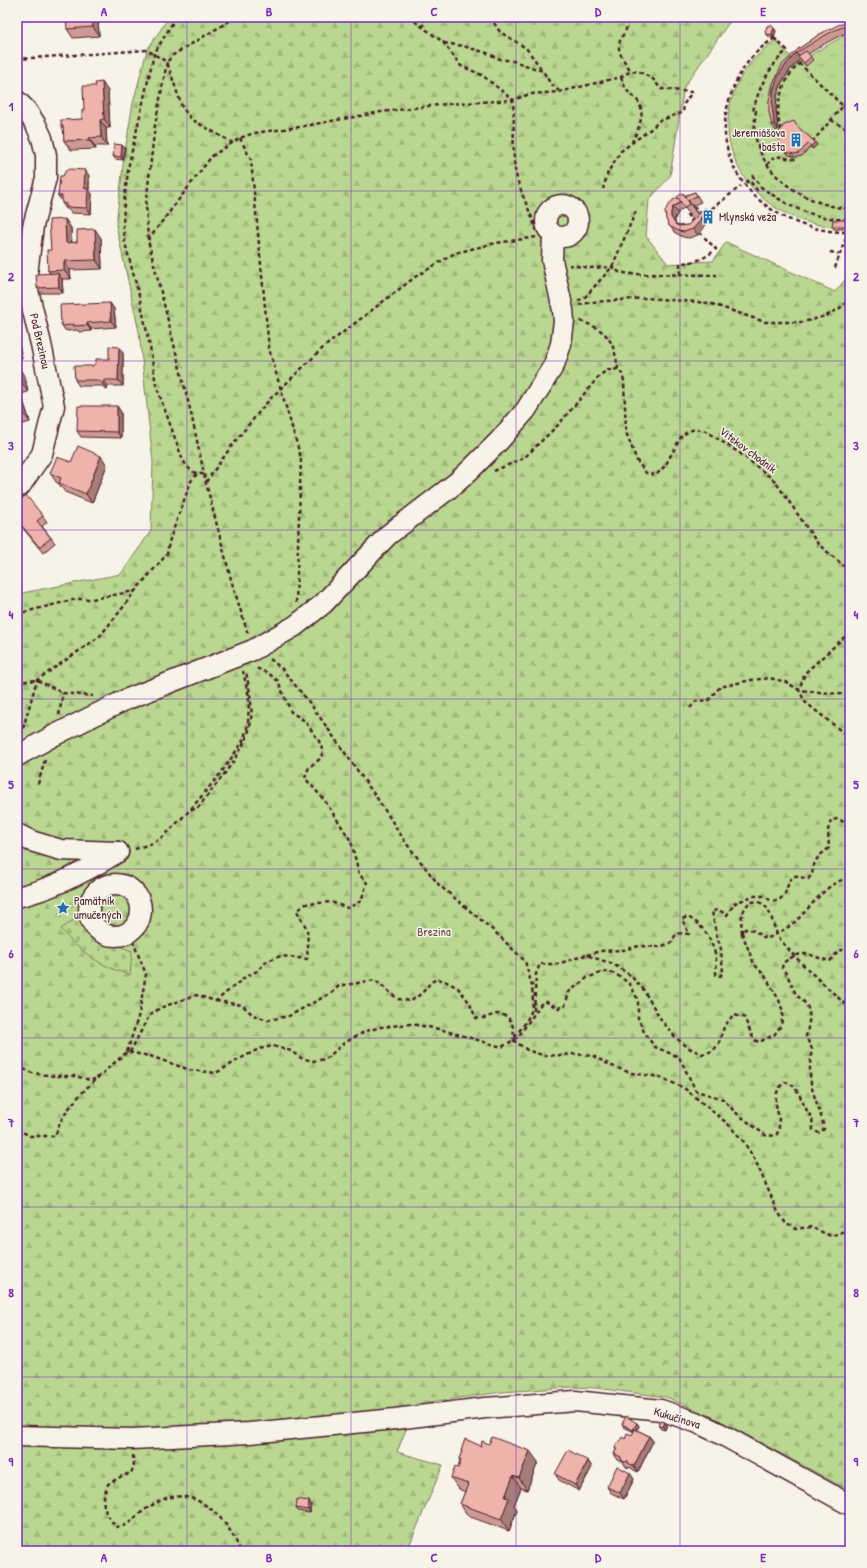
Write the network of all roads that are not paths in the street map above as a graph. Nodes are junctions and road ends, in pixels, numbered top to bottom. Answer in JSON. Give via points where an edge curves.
{"nodes":[{"id":1,"x":18,"y":96,"type":"edge"},
{"id":2,"x":546,"y":236,"type":"road end"},
{"id":3,"x":17,"y":487,"type":"edge"},
{"id":4,"x":17,"y":756,"type":"edge"},
{"id":5,"x":17,"y":834,"type":"edge"},
{"id":6,"x":68,"y":878,"type":"junction"},
{"id":7,"x":98,"y":891,"type":"junction"},
{"id":8,"x":17,"y":897,"type":"edge"},
{"id":9,"x":17,"y":1436,"type":"edge"},
{"id":10,"x":850,"y":1505,"type":"edge"}],
"edges":[{"from":1,"to":3,"type":"street","name":"Pod Brezinou","via":[[36,125],[46,155],[46,178],[33,226],[26,282],[54,406],[42,454]]},
{"from":2,"to":4,"type":"street","via":[[564,315],[561,344],[554,365],[526,410],[470,470],[388,535],[322,604],[296,626],[245,658],[167,683],[110,708]]},
{"from":5,"to":6,"type":"street","via":[[61,850],[118,852]]},
{"from":6,"to":7,"type":"street"},
{"from":6,"to":8,"type":"street","via":[[31,894]]},
{"from":7,"to":7,"type":"street","via":[[116,884],[130,888],[135,893],[141,906],[141,914],[139,921],[129,932],[122,935],[108,934],[95,926],[91,918],[90,903]]},
{"from":9,"to":10,"type":"street","name":"Kukučínova","via":[[132,1439],[249,1433],[574,1401],[661,1410],[698,1423]]}]}
